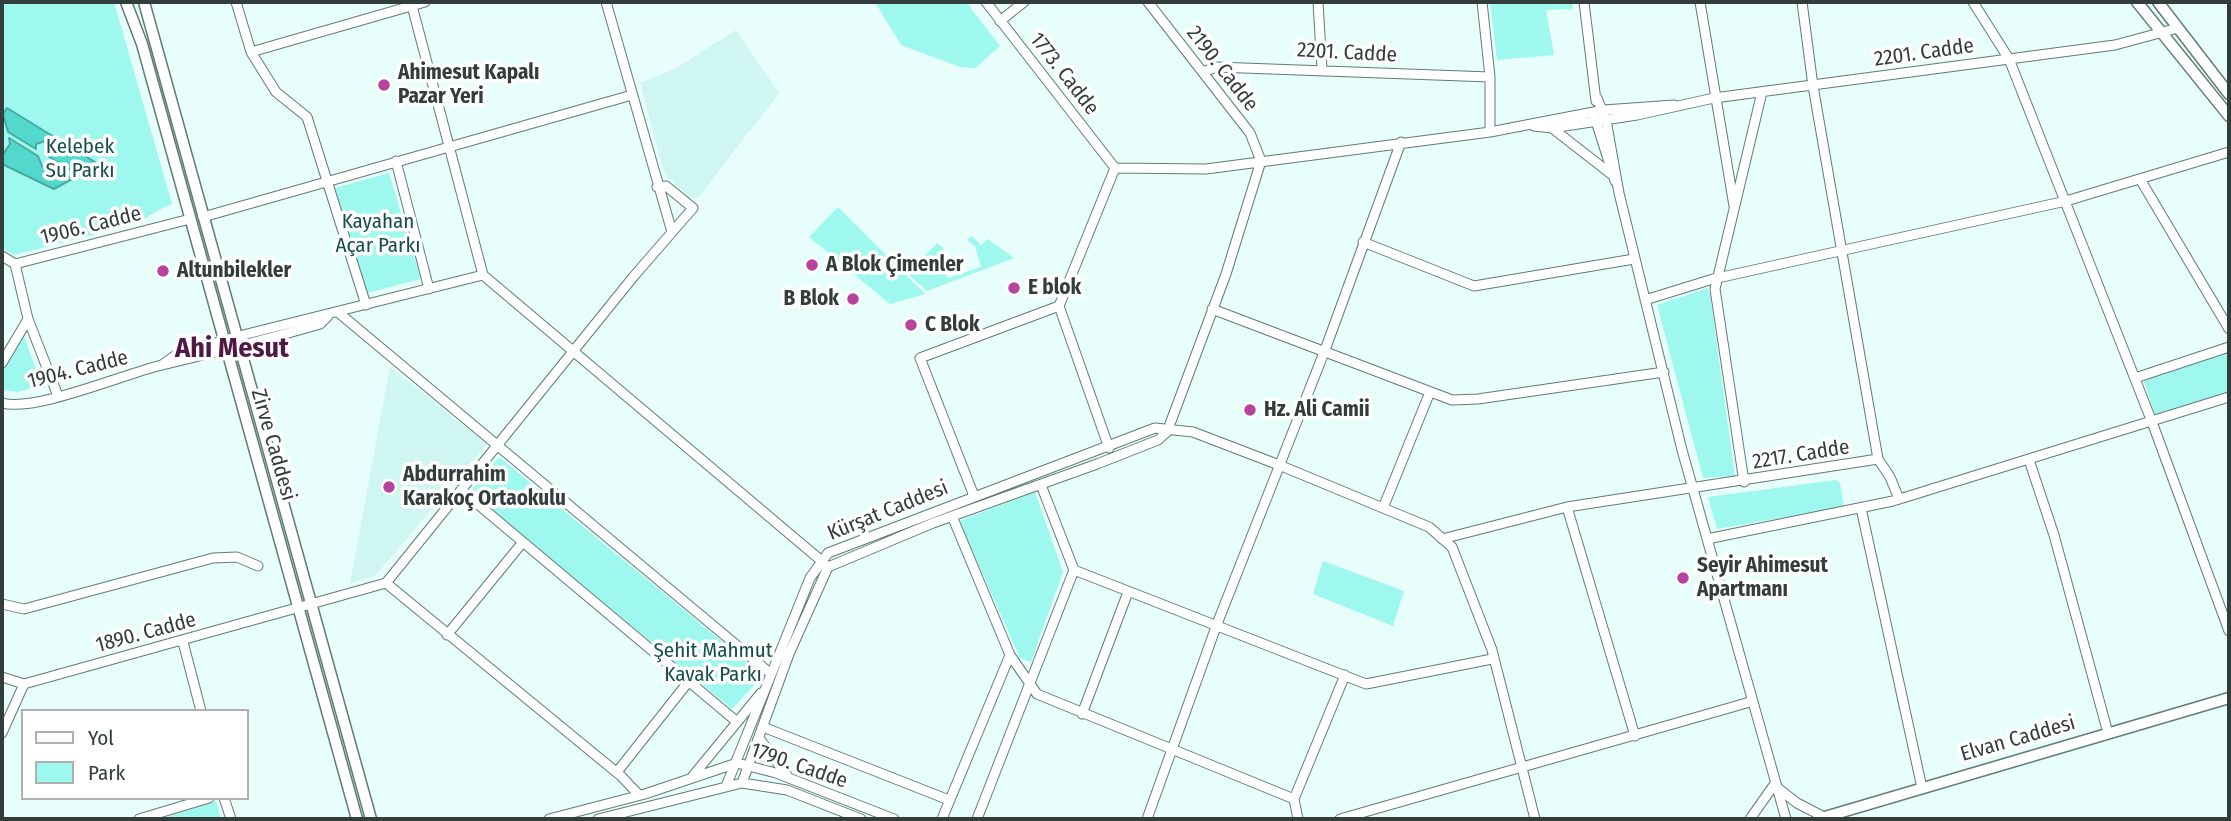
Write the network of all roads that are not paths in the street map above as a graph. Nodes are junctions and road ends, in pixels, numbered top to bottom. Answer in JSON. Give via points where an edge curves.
{"nodes":[{"id":1,"x":126,"y":2,"type":"edge"},
{"id":2,"x":144,"y":2,"type":"edge"},
{"id":3,"x":236,"y":2,"type":"edge"},
{"id":4,"x":425,"y":2,"type":"edge"},
{"id":5,"x":606,"y":2,"type":"edge"},
{"id":6,"x":986,"y":2,"type":"edge"},
{"id":7,"x":1024,"y":2,"type":"edge"},
{"id":8,"x":1148,"y":2,"type":"edge"},
{"id":9,"x":1318,"y":2,"type":"edge"},
{"id":10,"x":1482,"y":2,"type":"edge"},
{"id":11,"x":1584,"y":2,"type":"edge"},
{"id":12,"x":1700,"y":2,"type":"edge"},
{"id":13,"x":1802,"y":2,"type":"edge"},
{"id":14,"x":1973,"y":2,"type":"edge"},
{"id":15,"x":2137,"y":2,"type":"edge"},
{"id":16,"x":2158,"y":2,"type":"edge"},
{"id":17,"x":411,"y":4,"type":"edge"},
{"id":18,"x":1000,"y":21,"type":"junction"},
{"id":19,"x":2178,"y":28,"type":"junction"},
{"id":20,"x":2161,"y":33,"type":"junction"},
{"id":21,"x":251,"y":52,"type":"junction"},
{"id":22,"x":2009,"y":59,"type":"junction"},
{"id":23,"x":1322,"y":69,"type":"junction"},
{"id":24,"x":1203,"y":72,"type":"junction"},
{"id":25,"x":1490,"y":77,"type":"junction"},
{"id":26,"x":1812,"y":86,"type":"junction"},
{"id":27,"x":1762,"y":92,"type":"junction"},
{"id":28,"x":2229,"y":94,"type":"edge"},
{"id":29,"x":632,"y":95,"type":"junction"},
{"id":30,"x":1714,"y":98,"type":"junction"},
{"id":31,"x":1600,"y":116,"type":"junction"},
{"id":32,"x":2229,"y":116,"type":"edge"},
{"id":33,"x":1525,"y":125,"type":"junction"},
{"id":34,"x":1552,"y":128,"type":"junction"},
{"id":35,"x":1490,"y":132,"type":"junction"},
{"id":36,"x":1401,"y":142,"type":"junction"},
{"id":37,"x":449,"y":146,"type":"junction"},
{"id":38,"x":2229,"y":152,"type":"edge"},
{"id":39,"x":396,"y":161,"type":"junction"},
{"id":40,"x":1261,"y":161,"type":"junction"},
{"id":41,"x":1115,"y":168,"type":"junction"},
{"id":42,"x":1612,"y":176,"type":"junction"},
{"id":43,"x":2140,"y":179,"type":"junction"},
{"id":44,"x":328,"y":181,"type":"junction"},
{"id":45,"x":657,"y":187,"type":"junction"},
{"id":46,"x":1619,"y":193,"type":"junction"},
{"id":47,"x":2066,"y":201,"type":"junction"},
{"id":48,"x":1734,"y":206,"type":"junction"},
{"id":49,"x":203,"y":217,"type":"junction"},
{"id":50,"x":190,"y":219,"type":"junction"},
{"id":51,"x":672,"y":232,"type":"junction"},
{"id":52,"x":1363,"y":242,"type":"junction"},
{"id":53,"x":1841,"y":253,"type":"junction"},
{"id":54,"x":2,"y":256,"type":"edge"},
{"id":55,"x":1634,"y":259,"type":"junction"},
{"id":56,"x":15,"y":264,"type":"junction"},
{"id":57,"x":483,"y":275,"type":"junction"},
{"id":58,"x":1717,"y":279,"type":"junction"},
{"id":59,"x":429,"y":289,"type":"junction"},
{"id":60,"x":1645,"y":300,"type":"junction"},
{"id":61,"x":366,"y":305,"type":"junction"},
{"id":62,"x":1059,"y":306,"type":"junction"},
{"id":63,"x":1212,"y":309,"type":"junction"},
{"id":64,"x":339,"y":313,"type":"junction"},
{"id":65,"x":28,"y":320,"type":"junction"},
{"id":66,"x":2229,"y":329,"type":"edge"},
{"id":67,"x":237,"y":342,"type":"junction"},
{"id":68,"x":224,"y":346,"type":"junction"},
{"id":69,"x":2229,"y":347,"type":"edge"},
{"id":70,"x":1325,"y":350,"type":"junction"},
{"id":71,"x":572,"y":353,"type":"junction"},
{"id":72,"x":2,"y":363,"type":"edge"},
{"id":73,"x":1664,"y":372,"type":"junction"},
{"id":74,"x":2136,"y":379,"type":"junction"},
{"id":75,"x":1430,"y":392,"type":"junction"},
{"id":76,"x":58,"y":396,"type":"junction"},
{"id":77,"x":2229,"y":397,"type":"edge"},
{"id":78,"x":2,"y":403,"type":"edge"},
{"id":79,"x":2152,"y":422,"type":"junction"},
{"id":80,"x":1167,"y":432,"type":"junction"},
{"id":81,"x":497,"y":446,"type":"junction"},
{"id":82,"x":1109,"y":447,"type":"junction"},
{"id":83,"x":1878,"y":459,"type":"junction"},
{"id":84,"x":2029,"y":460,"type":"junction"},
{"id":85,"x":1279,"y":465,"type":"junction"},
{"id":86,"x":1744,"y":482,"type":"junction"},
{"id":87,"x":1041,"y":485,"type":"junction"},
{"id":88,"x":1694,"y":489,"type":"junction"},
{"id":89,"x":461,"y":491,"type":"junction"},
{"id":90,"x":974,"y":496,"type":"junction"},
{"id":91,"x":1899,"y":499,"type":"junction"},
{"id":92,"x":1567,"y":507,"type":"junction"},
{"id":93,"x":1383,"y":508,"type":"junction"},
{"id":94,"x":1861,"y":508,"type":"junction"},
{"id":95,"x":952,"y":516,"type":"junction"},
{"id":96,"x":1442,"y":539,"type":"junction"},
{"id":97,"x":1707,"y":539,"type":"junction"},
{"id":98,"x":523,"y":542,"type":"junction"},
{"id":99,"x":825,"y":564,"type":"junction"},
{"id":100,"x":258,"y":566,"type":"dead end"},
{"id":101,"x":1074,"y":570,"type":"junction"},
{"id":102,"x":386,"y":583,"type":"junction"},
{"id":103,"x":1128,"y":593,"type":"junction"},
{"id":104,"x":2,"y":604,"type":"edge"},
{"id":105,"x":310,"y":604,"type":"junction"},
{"id":106,"x":299,"y":608,"type":"junction"},
{"id":107,"x":1217,"y":624,"type":"junction"},
{"id":108,"x":2229,"y":631,"type":"edge"},
{"id":109,"x":447,"y":635,"type":"junction"},
{"id":110,"x":183,"y":642,"type":"junction"},
{"id":111,"x":1010,"y":655,"type":"junction"},
{"id":112,"x":1492,"y":659,"type":"junction"},
{"id":113,"x":771,"y":674,"type":"junction"},
{"id":114,"x":1345,"y":675,"type":"junction"},
{"id":115,"x":2,"y":677,"type":"edge"},
{"id":116,"x":689,"y":681,"type":"junction"},
{"id":117,"x":24,"y":684,"type":"junction"},
{"id":118,"x":1028,"y":684,"type":"junction"},
{"id":119,"x":764,"y":689,"type":"junction"},
{"id":120,"x":2229,"y":698,"type":"edge"},
{"id":121,"x":1750,"y":702,"type":"junction"},
{"id":122,"x":200,"y":709,"type":"edge"},
{"id":123,"x":1082,"y":713,"type":"junction"},
{"id":124,"x":736,"y":721,"type":"junction"},
{"id":125,"x":763,"y":727,"type":"junction"},
{"id":126,"x":2,"y":733,"type":"edge"},
{"id":127,"x":2108,"y":733,"type":"junction"},
{"id":128,"x":1635,"y":736,"type":"junction"},
{"id":129,"x":759,"y":738,"type":"junction"},
{"id":130,"x":1172,"y":747,"type":"junction"},
{"id":131,"x":737,"y":762,"type":"junction"},
{"id":132,"x":748,"y":764,"type":"junction"},
{"id":133,"x":1523,"y":767,"type":"junction"},
{"id":134,"x":617,"y":772,"type":"junction"},
{"id":135,"x":691,"y":778,"type":"junction"},
{"id":136,"x":789,"y":778,"type":"junction"},
{"id":137,"x":742,"y":783,"type":"junction"},
{"id":138,"x":727,"y":784,"type":"junction"},
{"id":139,"x":1774,"y":785,"type":"junction"},
{"id":140,"x":1922,"y":788,"type":"junction"},
{"id":141,"x":639,"y":795,"type":"junction"},
{"id":142,"x":1294,"y":799,"type":"junction"},
{"id":143,"x":202,"y":800,"type":"edge"},
{"id":144,"x":225,"y":800,"type":"edge"},
{"id":145,"x":949,"y":800,"type":"junction"},
{"id":146,"x":1821,"y":818,"type":"edge"},
{"id":147,"x":139,"y":819,"type":"edge"},
{"id":148,"x":230,"y":819,"type":"edge"},
{"id":149,"x":357,"y":819,"type":"edge"},
{"id":150,"x":372,"y":819,"type":"edge"},
{"id":151,"x":549,"y":819,"type":"edge"},
{"id":152,"x":603,"y":819,"type":"edge"},
{"id":153,"x":861,"y":819,"type":"edge"},
{"id":154,"x":894,"y":819,"type":"edge"},
{"id":155,"x":942,"y":819,"type":"edge"},
{"id":156,"x":977,"y":819,"type":"edge"},
{"id":157,"x":1147,"y":819,"type":"edge"},
{"id":158,"x":1298,"y":819,"type":"edge"},
{"id":159,"x":1339,"y":819,"type":"edge"},
{"id":160,"x":1535,"y":819,"type":"edge"},
{"id":161,"x":1750,"y":819,"type":"edge"},
{"id":162,"x":1786,"y":819,"type":"edge"}],
"edges":[{"from":1,"to":50,"type":"main road","name":"Zirve Caddesi","via":[[135,20]]},
{"from":2,"to":49,"type":"main road","name":"Zirve Caddesi"},
{"from":3,"to":21,"type":"street"},
{"from":4,"to":17,"type":"street"},
{"from":5,"to":29,"type":"street"},
{"from":6,"to":18,"type":"street","name":"1773. Cadde"},
{"from":7,"to":18,"type":"street"},
{"from":8,"to":24,"type":"street","name":"2190. Cadde"},
{"from":9,"to":23,"type":"street"},
{"from":10,"to":25,"type":"street"},
{"from":11,"to":31,"type":"street"},
{"from":12,"to":30,"type":"street"},
{"from":13,"to":26,"type":"street","name":"2217. Cadde"},
{"from":14,"to":22,"type":"street"},
{"from":15,"to":20,"type":"main road"},
{"from":16,"to":19,"type":"main road"},
{"from":17,"to":21,"type":"street"},
{"from":17,"to":37,"type":"street"},
{"from":18,"to":41,"type":"street","name":"1773. Cadde"},
{"from":19,"to":20,"type":"street","name":"2201. Cadde"},
{"from":19,"to":28,"type":"main road"},
{"from":20,"to":22,"type":"street","name":"2201. Cadde","via":[[2116,45]]},
{"from":20,"to":32,"type":"main road"},
{"from":21,"to":44,"type":"street","via":[[276,92],[307,117]]},
{"from":22,"to":26,"type":"street","name":"2201. Cadde"},
{"from":22,"to":47,"type":"street"},
{"from":23,"to":24,"type":"street","name":"2201. Cadde","via":[[1216,66]]},
{"from":23,"to":25,"type":"street","name":"2201. Cadde"},
{"from":24,"to":40,"type":"street","name":"2190. Cadde","via":[[1250,133]]},
{"from":25,"to":35,"type":"street"},
{"from":26,"to":27,"type":"street","name":"2201. Cadde"},
{"from":26,"to":53,"type":"street","name":"2217. Cadde"},
{"from":27,"to":30,"type":"street","name":"2201. Cadde"},
{"from":27,"to":48,"type":"street"},
{"from":29,"to":37,"type":"street"},
{"from":29,"to":45,"type":"street"},
{"from":30,"to":31,"type":"street","name":"2201. Cadde"},
{"from":30,"to":48,"type":"street"},
{"from":31,"to":33,"type":"street","name":"2201. Cadde"},
{"from":31,"to":34,"type":"street","name":"2201. Cadde"},
{"from":31,"to":42,"type":"street"},
{"from":31,"to":46,"type":"street"},
{"from":33,"to":34,"type":"street","name":"2201. Cadde"},
{"from":33,"to":35,"type":"street","name":"2201. Cadde"},
{"from":34,"to":42,"type":"street"},
{"from":35,"to":36,"type":"street","name":"2201. Cadde"},
{"from":36,"to":40,"type":"street","name":"2201. Cadde"},
{"from":36,"to":52,"type":"street"},
{"from":37,"to":39,"type":"street"},
{"from":37,"to":57,"type":"street"},
{"from":38,"to":43,"type":"street"},
{"from":39,"to":44,"type":"street"},
{"from":39,"to":59,"type":"street"},
{"from":40,"to":41,"type":"street","name":"2201. Cadde","via":[[1206,169]]},
{"from":40,"to":63,"type":"street"},
{"from":41,"to":62,"type":"street"},
{"from":42,"to":46,"type":"street"},
{"from":43,"to":47,"type":"street"},
{"from":43,"to":66,"type":"street"},
{"from":44,"to":49,"type":"street"},
{"from":44,"to":61,"type":"street"},
{"from":45,"to":51,"type":"street"},
{"from":45,"to":51,"type":"street","via":[[668,188],[694,208]]},
{"from":46,"to":55,"type":"street"},
{"from":47,"to":53,"type":"street"},
{"from":47,"to":74,"type":"street"},
{"from":48,"to":58,"type":"street"},
{"from":49,"to":67,"type":"main road","name":"Zirve Caddesi"},
{"from":50,"to":56,"type":"street","name":"1906. Cadde"},
{"from":50,"to":68,"type":"main road","name":"Zirve Caddesi"},
{"from":51,"to":71,"type":"street"},
{"from":52,"to":55,"type":"street","via":[[1474,286]]},
{"from":52,"to":70,"type":"street"},
{"from":53,"to":58,"type":"street"},
{"from":53,"to":83,"type":"street","name":"2217. Cadde"},
{"from":54,"to":56,"type":"street"},
{"from":55,"to":60,"type":"street"},
{"from":56,"to":65,"type":"street"},
{"from":57,"to":59,"type":"street","name":"1904. Cadde"},
{"from":57,"to":71,"type":"street"},
{"from":58,"to":60,"type":"street"},
{"from":58,"to":86,"type":"street","via":[[1716,299]]},
{"from":59,"to":61,"type":"street","name":"1904. Cadde"},
{"from":60,"to":73,"type":"street"},
{"from":61,"to":64,"type":"street","name":"1904. Cadde"},
{"from":62,"to":82,"type":"street"},
{"from":62,"to":90,"type":"street","via":[[920,358]]},
{"from":63,"to":70,"type":"street"},
{"from":63,"to":80,"type":"street"},
{"from":64,"to":67,"type":"street","name":"1904. Cadde","via":[[320,324]]},
{"from":64,"to":81,"type":"street"},
{"from":65,"to":72,"type":"street"},
{"from":65,"to":76,"type":"street"},
{"from":67,"to":68,"type":"street","name":"1904. Cadde"},
{"from":67,"to":105,"type":"main road","name":"Zirve Caddesi"},
{"from":68,"to":76,"type":"street","name":"1904. Cadde","via":[[176,355],[162,365]]},
{"from":68,"to":106,"type":"main road","name":"Zirve Caddesi"},
{"from":69,"to":74,"type":"street"},
{"from":70,"to":75,"type":"street"},
{"from":70,"to":85,"type":"street"},
{"from":71,"to":81,"type":"street"},
{"from":71,"to":99,"type":"street"},
{"from":73,"to":75,"type":"street","via":[[1464,401]]},
{"from":73,"to":88,"type":"street"},
{"from":74,"to":79,"type":"street"},
{"from":75,"to":93,"type":"street"},
{"from":76,"to":78,"type":"street","name":"1904. Cadde"},
{"from":77,"to":79,"type":"street"},
{"from":79,"to":84,"type":"street"},
{"from":79,"to":108,"type":"street"},
{"from":80,"to":82,"type":"street","name":"Kürşat Caddesi","via":[[1155,428]]},
{"from":80,"to":85,"type":"street","via":[[1192,432]]},
{"from":80,"to":87,"type":"street","name":"Kürşat Caddesi"},
{"from":81,"to":89,"type":"street"},
{"from":81,"to":113,"type":"street"},
{"from":82,"to":90,"type":"street","name":"Kürşat Caddesi"},
{"from":83,"to":86,"type":"street","name":"2217. Cadde"},
{"from":83,"to":91,"type":"street"},
{"from":84,"to":91,"type":"street"},
{"from":84,"to":127,"type":"street"},
{"from":85,"to":93,"type":"street"},
{"from":85,"to":107,"type":"street"},
{"from":86,"to":88,"type":"street","name":"2217. Cadde"},
{"from":87,"to":95,"type":"street","name":"Kürşat Caddesi"},
{"from":87,"to":101,"type":"street"},
{"from":88,"to":92,"type":"street","name":"2217. Cadde"},
{"from":88,"to":97,"type":"street"},
{"from":89,"to":98,"type":"street"},
{"from":89,"to":102,"type":"street"},
{"from":90,"to":99,"type":"street","name":"Kürşat Caddesi","via":[[835,548]]},
{"from":91,"to":94,"type":"street"},
{"from":92,"to":96,"type":"street","name":"2217. Cadde"},
{"from":92,"to":128,"type":"street"},
{"from":93,"to":96,"type":"street","via":[[1429,527]]},
{"from":94,"to":97,"type":"street"},
{"from":94,"to":140,"type":"street"},
{"from":95,"to":99,"type":"street","name":"Kürşat Caddesi"},
{"from":95,"to":111,"type":"street"},
{"from":96,"to":112,"type":"street","via":[[1452,547],[1473,597]]},
{"from":97,"to":121,"type":"street"},
{"from":98,"to":109,"type":"street"},
{"from":98,"to":116,"type":"street"},
{"from":99,"to":113,"type":"street","name":"Kürşat Caddesi","via":[[810,578]]},
{"from":99,"to":125,"type":"street","name":"Kürşat Caddesi"},
{"from":100,"to":104,"type":"street","via":[[237,556],[213,558],[24,609]]},
{"from":101,"to":103,"type":"street"},
{"from":101,"to":118,"type":"street"},
{"from":102,"to":105,"type":"street","name":"1890. Cadde"},
{"from":102,"to":109,"type":"street"},
{"from":103,"to":107,"type":"street"},
{"from":103,"to":123,"type":"street"},
{"from":105,"to":106,"type":"street","name":"1890. Cadde"},
{"from":105,"to":150,"type":"main road","name":"Zirve Caddesi"},
{"from":106,"to":110,"type":"street","name":"1890. Cadde"},
{"from":106,"to":149,"type":"main road","name":"Zirve Caddesi"},
{"from":107,"to":114,"type":"street"},
{"from":107,"to":130,"type":"street"},
{"from":109,"to":134,"type":"street"},
{"from":110,"to":117,"type":"street","name":"1890. Cadde"},
{"from":110,"to":122,"type":"street"},
{"from":111,"to":118,"type":"street"},
{"from":111,"to":145,"type":"street"},
{"from":112,"to":114,"type":"street","via":[[1366,684]]},
{"from":112,"to":133,"type":"street"},
{"from":113,"to":119,"type":"street","name":"Kürşat Caddesi"},
{"from":114,"to":142,"type":"street"},
{"from":115,"to":117,"type":"street"},
{"from":116,"to":124,"type":"street"},
{"from":116,"to":134,"type":"street"},
{"from":117,"to":126,"type":"street"},
{"from":118,"to":123,"type":"street","via":[[1044,698]]},
{"from":118,"to":156,"type":"street"},
{"from":119,"to":124,"type":"street"},
{"from":119,"to":131,"type":"street","name":"Kürşat Caddesi"},
{"from":120,"to":127,"type":"main road","name":"Elvan Caddesi"},
{"from":121,"to":128,"type":"street"},
{"from":121,"to":139,"type":"street"},
{"from":123,"to":130,"type":"street"},
{"from":124,"to":135,"type":"street"},
{"from":125,"to":129,"type":"street","name":"Kürşat Caddesi"},
{"from":125,"to":145,"type":"street"},
{"from":127,"to":140,"type":"main road","name":"Elvan Caddesi"},
{"from":128,"to":133,"type":"street"},
{"from":129,"to":132,"type":"street","name":"Kürşat Caddesi"},
{"from":129,"to":136,"type":"street"},
{"from":130,"to":142,"type":"street"},
{"from":130,"to":157,"type":"street"},
{"from":131,"to":132,"type":"street","name":"1790. Cadde"},
{"from":131,"to":135,"type":"street","name":"1790. Cadde"},
{"from":131,"to":138,"type":"street","name":"Kürşat Caddesi"},
{"from":132,"to":136,"type":"street","name":"1790. Cadde"},
{"from":132,"to":137,"type":"street","name":"Kürşat Caddesi"},
{"from":133,"to":159,"type":"street"},
{"from":133,"to":160,"type":"street"},
{"from":134,"to":141,"type":"street"},
{"from":135,"to":141,"type":"street"},
{"from":136,"to":154,"type":"street","name":"1790. Cadde"},
{"from":137,"to":138,"type":"street","name":"1790. Cadde"},
{"from":137,"to":153,"type":"street","name":"1790. Cadde","via":[[787,790]]},
{"from":138,"to":152,"type":"street"},
{"from":139,"to":146,"type":"street"},
{"from":139,"to":161,"type":"street"},
{"from":139,"to":162,"type":"street"},
{"from":140,"to":146,"type":"main road","name":"Elvan Caddesi"},
{"from":141,"to":151,"type":"street"},
{"from":142,"to":158,"type":"street"},
{"from":143,"to":147,"type":"street"},
{"from":144,"to":148,"type":"street"},
{"from":145,"to":155,"type":"street"}]}
